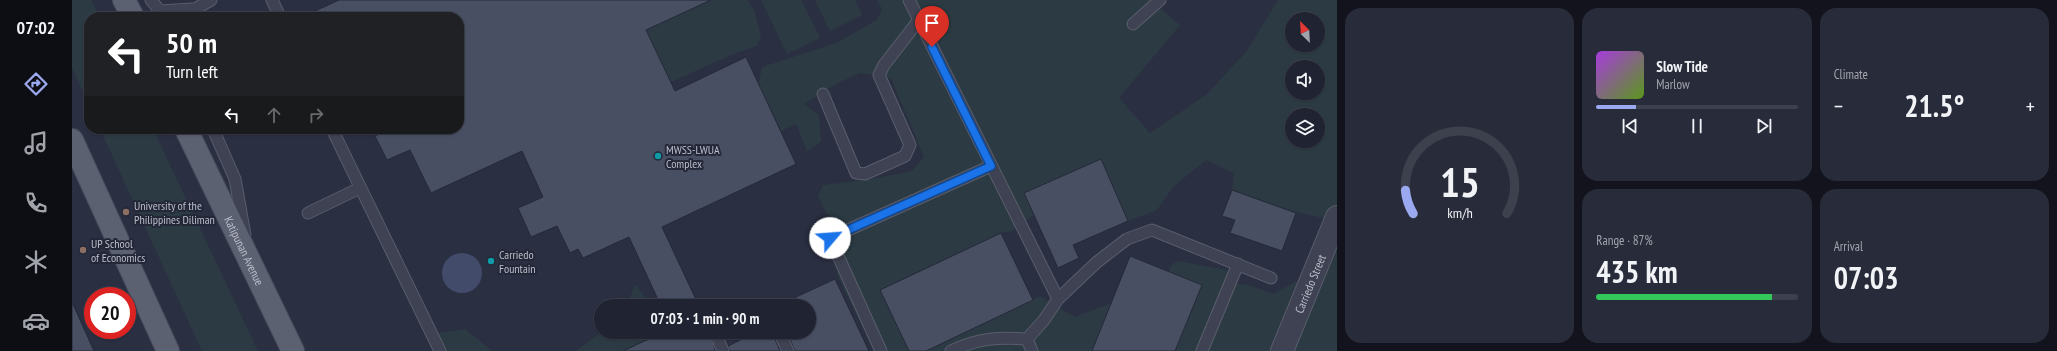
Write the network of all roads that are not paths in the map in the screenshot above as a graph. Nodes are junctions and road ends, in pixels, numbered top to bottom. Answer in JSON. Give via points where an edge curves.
{"nodes":[{"id":1,"x":124,"y":0,"type":"edge"},
{"id":2,"x":151,"y":0,"type":"edge"},
{"id":3,"x":211,"y":0,"type":"edge"},
{"id":4,"x":272,"y":0,"type":"edge"},
{"id":5,"x":909,"y":0,"type":"edge"},
{"id":6,"x":1160,"y":0,"type":"edge"},
{"id":7,"x":192,"y":9,"type":"junction"},
{"id":8,"x":130,"y":12,"type":"edge"},
{"id":9,"x":189,"y":12,"type":"edge"},
{"id":10,"x":278,"y":12,"type":"edge"},
{"id":11,"x":919,"y":20,"type":"junction"},
{"id":12,"x":1133,"y":24,"type":"dead end"},
{"id":13,"x":823,"y":94,"type":"dead end"},
{"id":14,"x":188,"y":134,"type":"edge"},
{"id":15,"x":215,"y":134,"type":"edge"},
{"id":16,"x":334,"y":134,"type":"edge"},
{"id":17,"x":72,"y":140,"type":"edge"},
{"id":18,"x":991,"y":166,"type":"junction"},
{"id":19,"x":360,"y":188,"type":"junction"},
{"id":20,"x":308,"y":213,"type":"dead end"},
{"id":21,"x":1337,"y":217,"type":"edge"},
{"id":22,"x":1238,"y":264,"type":"junction"},
{"id":23,"x":251,"y":265,"type":"junction"},
{"id":24,"x":1271,"y":278,"type":"dead end"},
{"id":25,"x":1058,"y":299,"type":"junction"},
{"id":26,"x":782,"y":339,"type":"edge"},
{"id":27,"x":1027,"y":339,"type":"junction"},
{"id":28,"x":168,"y":351,"type":"edge"},
{"id":29,"x":293,"y":351,"type":"edge"},
{"id":30,"x":440,"y":351,"type":"edge"},
{"id":31,"x":788,"y":351,"type":"edge"},
{"id":32,"x":881,"y":351,"type":"edge"},
{"id":33,"x":951,"y":351,"type":"edge"},
{"id":34,"x":1032,"y":351,"type":"edge"},
{"id":35,"x":1202,"y":351,"type":"edge"},
{"id":36,"x":1282,"y":351,"type":"edge"}],
"edges":[{"from":1,"to":8,"type":"main road"},
{"from":2,"to":7,"type":"lane","via":[[160,11]]},
{"from":3,"to":7,"type":"lane"},
{"from":4,"to":10,"type":"lane"},
{"from":5,"to":11,"type":"lane"},
{"from":6,"to":12,"type":"lane"},
{"from":7,"to":9,"type":"lane"},
{"from":11,"to":13,"type":"lane","via":[[879,75],[910,145],[904,156],[865,174],[856,173]]},
{"from":11,"to":18,"type":"lane"},
{"from":14,"to":23,"type":"main road","name":"Katipunan Avenue"},
{"from":15,"to":23,"type":"lane","via":[[235,179]]},
{"from":16,"to":19,"type":"lane"},
{"from":17,"to":28,"type":"main road"},
{"from":18,"to":25,"type":"lane"},
{"from":18,"to":32,"type":"lane","via":[[830,238]]},
{"from":19,"to":20,"type":"lane"},
{"from":19,"to":30,"type":"lane"},
{"from":21,"to":36,"type":"street","name":"Carriedo Street"},
{"from":22,"to":24,"type":"lane"},
{"from":22,"to":25,"type":"lane","via":[[1152,230],[1127,239],[1097,262]]},
{"from":22,"to":35,"type":"lane"},
{"from":23,"to":29,"type":"main road","name":"Katipunan Avenue"},
{"from":25,"to":27,"type":"lane"},
{"from":26,"to":31,"type":"lane"},
{"from":27,"to":33,"type":"lane","via":[[997,337],[967,343]]},
{"from":27,"to":34,"type":"lane"}]}
